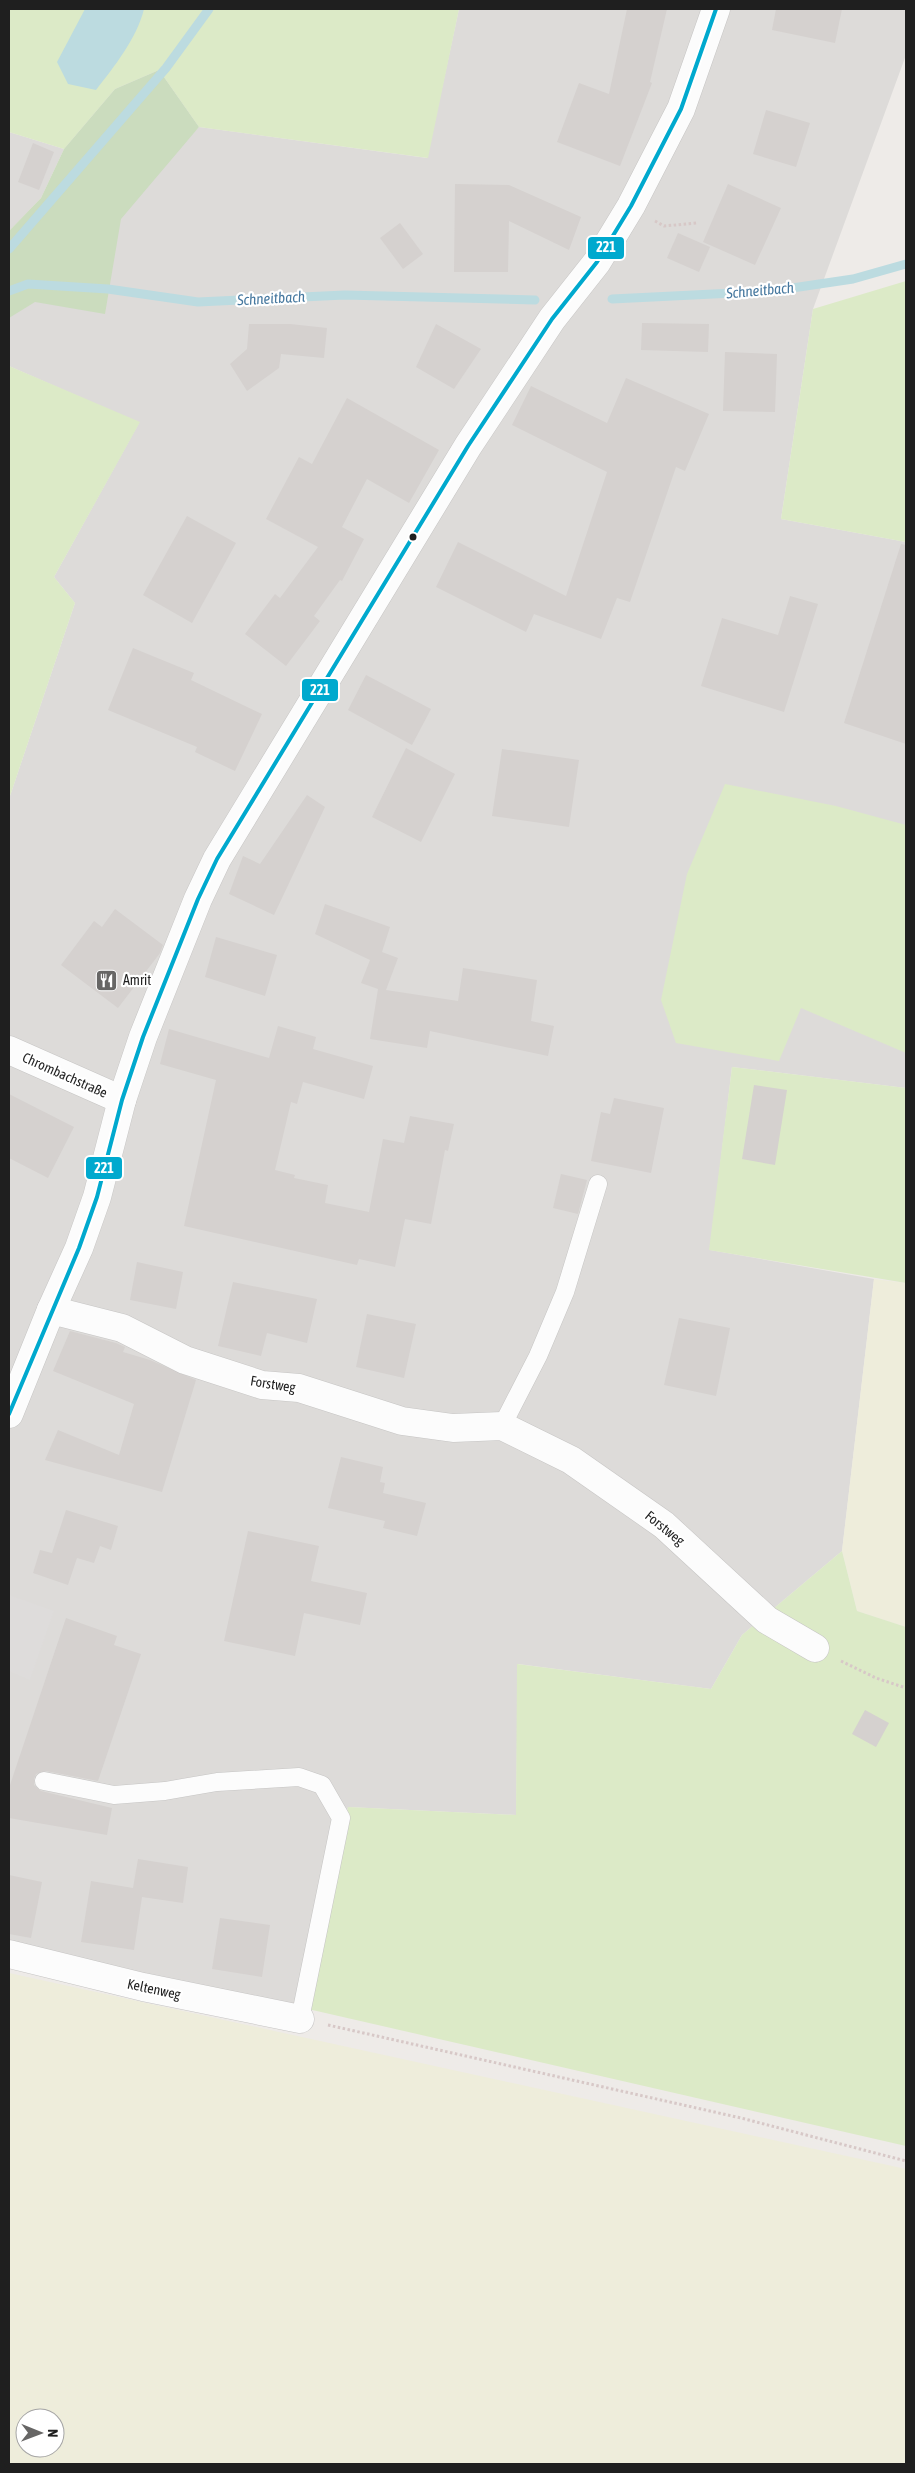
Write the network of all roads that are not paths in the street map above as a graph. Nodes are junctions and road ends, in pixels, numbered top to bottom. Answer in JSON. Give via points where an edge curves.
{"nodes":[{"id":1,"x":716,"y":9,"type":"edge"},
{"id":2,"x":9,"y":1050,"type":"edge"},
{"id":3,"x":122,"y":1100,"type":"junction"},
{"id":4,"x":598,"y":1184,"type":"dead end"},
{"id":5,"x":51,"y":1310,"type":"junction"},
{"id":6,"x":9,"y":1414,"type":"edge"},
{"id":7,"x":502,"y":1426,"type":"junction"},
{"id":8,"x":816,"y":1648,"type":"road end"},
{"id":9,"x":44,"y":1781,"type":"dead end"},
{"id":10,"x":9,"y":1954,"type":"edge"},
{"id":11,"x":300,"y":2019,"type":"joint"}],
"edges":[{"from":1,"to":3,"type":"street","via":[[681,109],[631,206],[597,262],[552,319],[468,446],[217,859],[143,1037]]},
{"from":2,"to":3,"type":"street","name":"Chrombachstraße"},
{"from":3,"to":5,"type":"street","via":[[97,1197],[79,1248]]},
{"from":4,"to":7,"type":"lane","via":[[565,1292],[538,1356]]},
{"from":5,"to":6,"type":"street"},
{"from":5,"to":7,"type":"street","name":"Forstweg","via":[[122,1328],[185,1360],[262,1385],[299,1388],[402,1421],[453,1428]]},
{"from":7,"to":8,"type":"street","name":"Forstweg","via":[[571,1460],[656,1520],[767,1620]]},
{"from":9,"to":11,"type":"lane","via":[[114,1795],[217,1782],[298,1778],[322,1785],[341,1818]]},
{"from":10,"to":11,"type":"street","name":"Keltenweg","via":[[143,1987]]}]}
